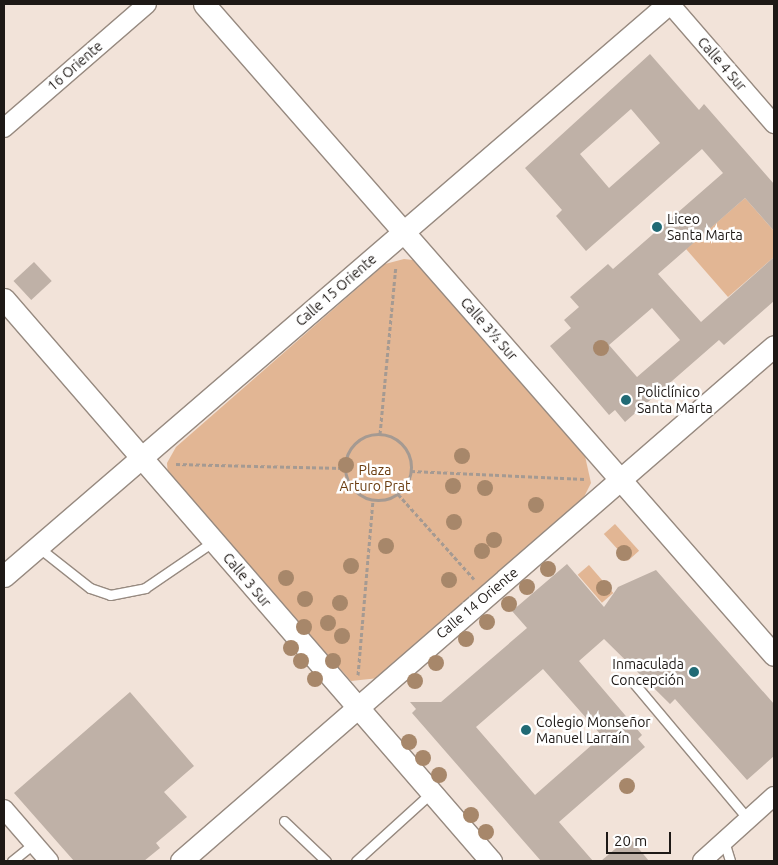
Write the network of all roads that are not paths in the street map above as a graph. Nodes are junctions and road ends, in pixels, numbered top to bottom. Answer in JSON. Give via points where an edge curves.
{"nodes":[{"id":1,"x":146,"y":4,"type":"edge"},
{"id":2,"x":204,"y":4,"type":"edge"},
{"id":3,"x":669,"y":4,"type":"edge"},
{"id":4,"x":774,"y":124,"type":"edge"},
{"id":5,"x":4,"y":128,"type":"edge"},
{"id":6,"x":404,"y":231,"type":"junction"},
{"id":7,"x":4,"y":299,"type":"edge"},
{"id":8,"x":774,"y":346,"type":"edge"},
{"id":9,"x":142,"y":457,"type":"junction"},
{"id":10,"x":621,"y":480,"type":"junction"},
{"id":11,"x":214,"y":541,"type":"junction"},
{"id":12,"x":38,"y":547,"type":"junction"},
{"id":13,"x":4,"y":576,"type":"edge"},
{"id":14,"x":774,"y":655,"type":"edge"},
{"id":15,"x":633,"y":682,"type":"dead end"},
{"id":16,"x":356,"y":707,"type":"junction"},
{"id":17,"x":431,"y":793,"type":"junction"},
{"id":18,"x":774,"y":796,"type":"edge"},
{"id":19,"x":4,"y":809,"type":"edge"},
{"id":20,"x":748,"y":819,"type":"junction"},
{"id":21,"x":284,"y":821,"type":"dead end"},
{"id":22,"x":724,"y":841,"type":"junction"},
{"id":23,"x":34,"y":843,"type":"junction"},
{"id":24,"x":482,"y":858,"type":"edge"},
{"id":25,"x":12,"y":861,"type":"edge"},
{"id":26,"x":49,"y":861,"type":"edge"},
{"id":27,"x":181,"y":861,"type":"edge"},
{"id":28,"x":326,"y":861,"type":"edge"},
{"id":29,"x":356,"y":861,"type":"edge"},
{"id":30,"x":702,"y":861,"type":"edge"},
{"id":31,"x":730,"y":861,"type":"edge"}],
"edges":[{"from":1,"to":5,"type":"street","name":"16 Oriente"},
{"from":2,"to":6,"type":"street","name":"Calle 3½ Sur"},
{"from":3,"to":4,"type":"street","name":"Calle 4 Sur"},
{"from":3,"to":6,"type":"street","name":"Calle 15 Oriente"},
{"from":6,"to":9,"type":"street","name":"Calle 15 Oriente"},
{"from":6,"to":10,"type":"street","name":"Calle 3½ Sur"},
{"from":7,"to":9,"type":"street","name":"Calle 3 Sur"},
{"from":8,"to":10,"type":"street","name":"Calle 14 Oriente"},
{"from":9,"to":11,"type":"street","name":"Calle 3 Sur"},
{"from":9,"to":12,"type":"street","name":"Calle 15 Oriente"},
{"from":10,"to":14,"type":"street","name":"Calle 3½ Sur"},
{"from":10,"to":16,"type":"street","name":"Calle 14 Oriente"},
{"from":11,"to":12,"type":"lane","via":[[145,588],[110,595],[90,588]]},
{"from":11,"to":16,"type":"street","name":"Calle 3 Sur"},
{"from":12,"to":13,"type":"street","name":"Calle 15 Oriente"},
{"from":15,"to":20,"type":"lane"},
{"from":16,"to":17,"type":"street","name":"Calle 3 Sur"},
{"from":16,"to":27,"type":"street","name":"Calle 14 Oriente"},
{"from":17,"to":24,"type":"street","name":"Calle 3 Sur"},
{"from":17,"to":29,"type":"lane"},
{"from":18,"to":20,"type":"street"},
{"from":19,"to":23,"type":"street"},
{"from":20,"to":22,"type":"street"},
{"from":21,"to":28,"type":"lane"},
{"from":22,"to":30,"type":"street"},
{"from":22,"to":31,"type":"lane"},
{"from":23,"to":25,"type":"lane"},
{"from":23,"to":26,"type":"street"}]}
